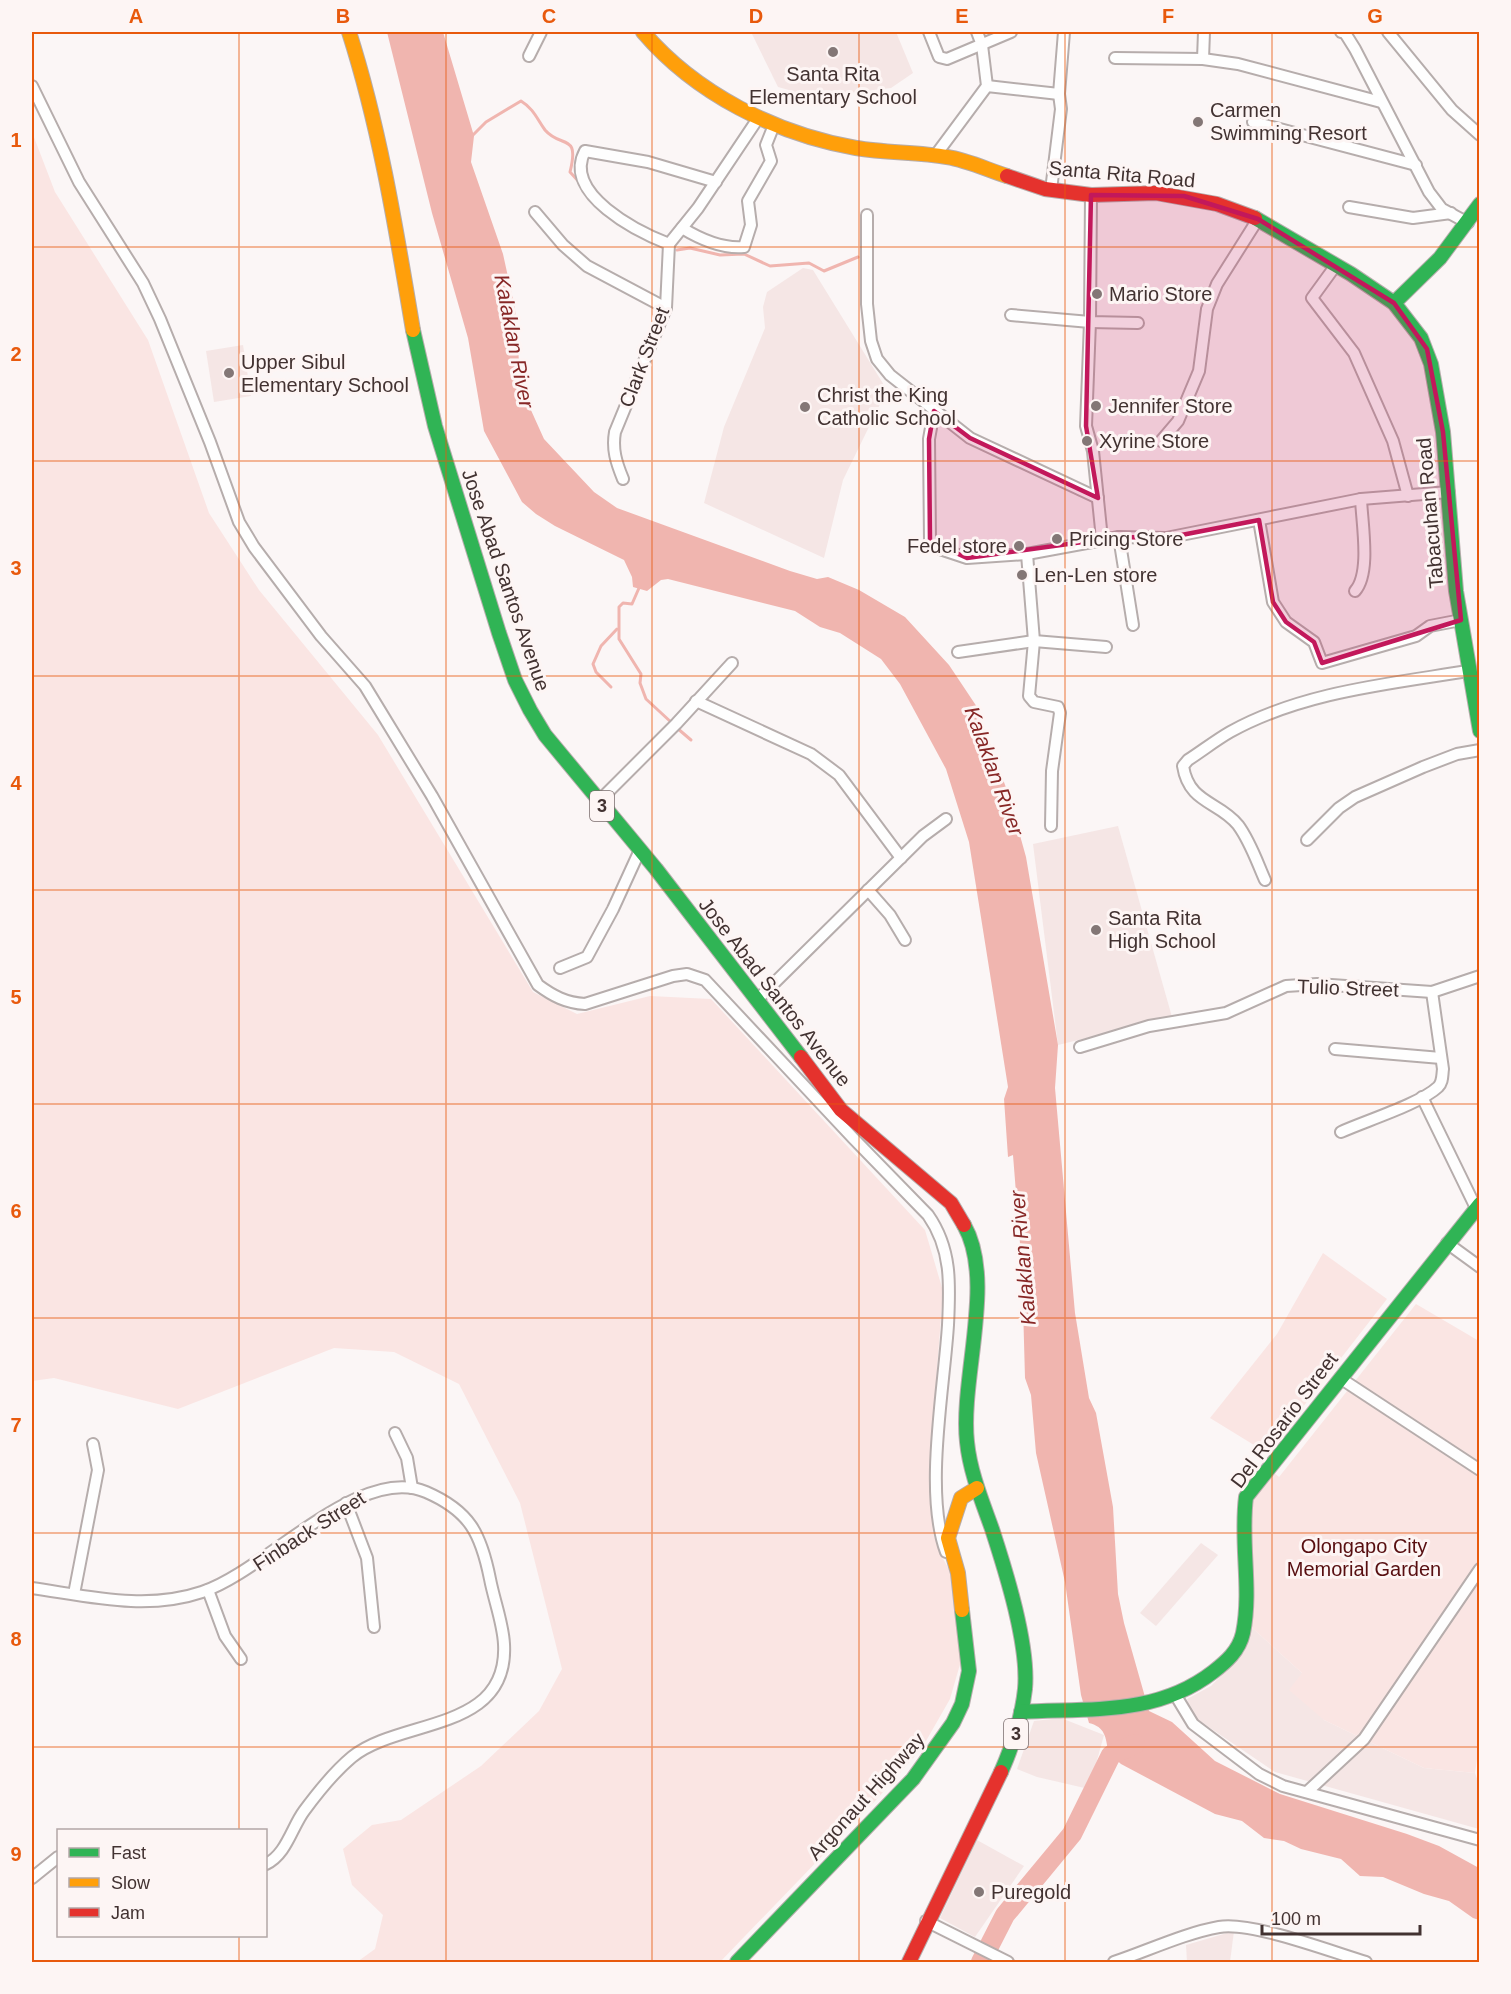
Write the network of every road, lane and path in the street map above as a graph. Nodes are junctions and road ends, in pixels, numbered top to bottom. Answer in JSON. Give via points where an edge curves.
{"nodes":[{"id":1,"x":349,"y":32,"type":"edge"},
{"id":2,"x":542,"y":32,"type":"edge"},
{"id":3,"x":643,"y":32,"type":"edge"},
{"id":4,"x":929,"y":32,"type":"edge"},
{"id":5,"x":977,"y":32,"type":"edge"},
{"id":6,"x":1011,"y":32,"type":"edge"},
{"id":7,"x":1064,"y":32,"type":"edge"},
{"id":8,"x":1204,"y":32,"type":"edge"},
{"id":9,"x":1341,"y":32,"type":"edge"},
{"id":10,"x":1388,"y":32,"type":"edge"},
{"id":11,"x":982,"y":45,"type":"junction"},
{"id":12,"x":529,"y":56,"type":"dead end"},
{"id":13,"x":1115,"y":58,"type":"dead end"},
{"id":14,"x":1203,"y":59,"type":"junction"},
{"id":15,"x":32,"y":86,"type":"edge"},
{"id":16,"x":987,"y":86,"type":"junction"},
{"id":17,"x":1059,"y":94,"type":"junction"},
{"id":18,"x":1382,"y":102,"type":"junction"},
{"id":19,"x":759,"y":117,"type":"junction"},
{"id":20,"x":1253,"y":122,"type":"dead end"},
{"id":21,"x":774,"y":124,"type":"junction"},
{"id":22,"x":1479,"y":135,"type":"edge"},
{"id":23,"x":935,"y":156,"type":"junction"},
{"id":24,"x":1416,"y":165,"type":"junction"},
{"id":25,"x":716,"y":182,"type":"junction"},
{"id":26,"x":1052,"y":189,"type":"junction"},
{"id":27,"x":1091,"y":195,"type":"junction"},
{"id":28,"x":1479,"y":204,"type":"edge"},
{"id":29,"x":1349,"y":207,"type":"dead end"},
{"id":30,"x":535,"y":212,"type":"dead end"},
{"id":31,"x":1451,"y":213,"type":"junction"},
{"id":32,"x":867,"y":214,"type":"dead end"},
{"id":33,"x":1258,"y":219,"type":"junction"},
{"id":34,"x":1468,"y":224,"type":"junction"},
{"id":35,"x":682,"y":228,"type":"junction"},
{"id":36,"x":669,"y":244,"type":"junction"},
{"id":37,"x":1336,"y":265,"type":"junction"},
{"id":38,"x":1394,"y":303,"type":"junction"},
{"id":39,"x":666,"y":308,"type":"junction"},
{"id":40,"x":1011,"y":315,"type":"dead end"},
{"id":41,"x":1090,"y":322,"type":"junction"},
{"id":42,"x":1138,"y":323,"type":"dead end"},
{"id":43,"x":934,"y":411,"type":"junction"},
{"id":44,"x":1161,"y":441,"type":"dead end"},
{"id":45,"x":623,"y":479,"type":"dead end"},
{"id":46,"x":1449,"y":492,"type":"junction"},
{"id":47,"x":1408,"y":496,"type":"junction"},
{"id":48,"x":1098,"y":498,"type":"junction"},
{"id":49,"x":1361,"y":500,"type":"junction"},
{"id":50,"x":1259,"y":520,"type":"junction"},
{"id":51,"x":1119,"y":537,"type":"junction"},
{"id":52,"x":1102,"y":539,"type":"junction"},
{"id":53,"x":1027,"y":554,"type":"junction"},
{"id":54,"x":1355,"y":591,"type":"dead end"},
{"id":55,"x":1461,"y":620,"type":"junction"},
{"id":56,"x":1133,"y":625,"type":"dead end"},
{"id":57,"x":1034,"y":641,"type":"junction"},
{"id":58,"x":1106,"y":647,"type":"dead end"},
{"id":59,"x":958,"y":652,"type":"dead end"},
{"id":60,"x":732,"y":663,"type":"dead end"},
{"id":61,"x":1468,"y":671,"type":"junction"},
{"id":62,"x":696,"y":701,"type":"junction"},
{"id":63,"x":1479,"y":730,"type":"edge"},
{"id":64,"x":1479,"y":750,"type":"edge"},
{"id":65,"x":598,"y":802,"type":"junction"},
{"id":66,"x":946,"y":819,"type":"dead end"},
{"id":67,"x":1051,"y":826,"type":"dead end"},
{"id":68,"x":1307,"y":840,"type":"dead end"},
{"id":69,"x":640,"y":850,"type":"junction"},
{"id":70,"x":902,"y":858,"type":"junction"},
{"id":71,"x":1265,"y":880,"type":"dead end"},
{"id":72,"x":868,"y":890,"type":"junction"},
{"id":73,"x":905,"y":940,"type":"dead end"},
{"id":74,"x":560,"y":968,"type":"dead end"},
{"id":75,"x":1479,"y":976,"type":"edge"},
{"id":76,"x":1432,"y":992,"type":"junction"},
{"id":77,"x":757,"y":1000,"type":"junction"},
{"id":78,"x":1080,"y":1047,"type":"dead end"},
{"id":79,"x":1335,"y":1049,"type":"dead end"},
{"id":80,"x":1441,"y":1058,"type":"junction"},
{"id":81,"x":1422,"y":1097,"type":"junction"},
{"id":82,"x":1341,"y":1132,"type":"dead end"},
{"id":83,"x":1478,"y":1206,"type":"edge"},
{"id":84,"x":1448,"y":1243,"type":"junction"},
{"id":85,"x":1479,"y":1267,"type":"edge"},
{"id":86,"x":1340,"y":1378,"type":"junction"},
{"id":87,"x":395,"y":1432,"type":"dead end"},
{"id":88,"x":93,"y":1444,"type":"dead end"},
{"id":89,"x":1479,"y":1470,"type":"edge"},
{"id":90,"x":412,"y":1488,"type":"junction"},
{"id":91,"x":977,"y":1488,"type":"junction"},
{"id":92,"x":346,"y":1503,"type":"junction"},
{"id":93,"x":1479,"y":1569,"type":"edge"},
{"id":94,"x":958,"y":1573,"type":"junction"},
{"id":95,"x":32,"y":1588,"type":"edge"},
{"id":96,"x":208,"y":1590,"type":"junction"},
{"id":97,"x":74,"y":1594,"type":"junction"},
{"id":98,"x":374,"y":1627,"type":"dead end"},
{"id":99,"x":241,"y":1659,"type":"dead end"},
{"id":100,"x":1176,"y":1696,"type":"junction"},
{"id":101,"x":1021,"y":1712,"type":"junction"},
{"id":102,"x":1307,"y":1792,"type":"junction"},
{"id":103,"x":1479,"y":1840,"type":"edge"},
{"id":104,"x":57,"y":1858,"type":"edge"},
{"id":105,"x":267,"y":1863,"type":"edge"},
{"id":106,"x":32,"y":1878,"type":"edge"},
{"id":107,"x":926,"y":1921,"type":"junction"},
{"id":108,"x":738,"y":1962,"type":"edge"},
{"id":109,"x":909,"y":1962,"type":"edge"},
{"id":110,"x":1008,"y":1962,"type":"edge"},
{"id":111,"x":1114,"y":1962,"type":"edge"},
{"id":112,"x":1366,"y":1962,"type":"edge"}],
"edges":[{"from":1,"to":65,"type":"main road","name":"Jose Abad Santos Avenue","number":"3","via":[[364,79],[391,199],[410,318],[435,426],[499,633],[530,710]]},
{"from":2,"to":12,"type":"street"},
{"from":3,"to":19,"type":"main road","name":"Santa Rita Road","via":[[662,54],[706,88]]},
{"from":4,"to":11,"type":"street","via":[[939,57],[947,58]]},
{"from":5,"to":11,"type":"street"},
{"from":6,"to":11,"type":"street"},
{"from":7,"to":17,"type":"street"},
{"from":8,"to":14,"type":"street"},
{"from":9,"to":18,"type":"street"},
{"from":10,"to":22,"type":"street","via":[[1452,110]]},
{"from":11,"to":16,"type":"street"},
{"from":13,"to":14,"type":"street"},
{"from":14,"to":18,"type":"street","via":[[1238,64]]},
{"from":15,"to":94,"type":"street","via":[[79,182],[143,283],[210,441],[239,522],[321,636],[365,686],[538,985],[556,998],[585,1004],[673,976],[687,974],[705,980],[937,1228],[944,1243],[950,1278],[938,1532]]},
{"from":16,"to":17,"type":"street"},
{"from":16,"to":23,"type":"street"},
{"from":17,"to":26,"type":"street","via":[[1061,109]]},
{"from":18,"to":24,"type":"street"},
{"from":19,"to":21,"type":"main road","name":"Santa Rita Road"},
{"from":19,"to":25,"type":"street"},
{"from":20,"to":24,"type":"street"},
{"from":21,"to":23,"type":"main road","name":"Santa Rita Road","via":[[857,148]]},
{"from":21,"to":35,"type":"street","via":[[766,145],[771,161],[748,201],[751,225],[744,247],[710,242]]},
{"from":23,"to":26,"type":"main road","name":"Santa Rita Road"},
{"from":24,"to":31,"type":"street","via":[[1429,192],[1442,209]]},
{"from":25,"to":35,"type":"street"},
{"from":25,"to":36,"type":"street","via":[[648,162],[585,151],[584,176],[597,201],[629,225]]},
{"from":26,"to":27,"type":"main road","name":"Santa Rita Road"},
{"from":27,"to":33,"type":"main road","name":"Santa Rita Road","via":[[1184,196]]},
{"from":27,"to":41,"type":"street"},
{"from":28,"to":34,"type":"main road"},
{"from":29,"to":31,"type":"street","via":[[1413,218]]},
{"from":30,"to":39,"type":"street","via":[[587,266]]},
{"from":31,"to":34,"type":"street"},
{"from":32,"to":43,"type":"street","via":[[867,304],[877,359]]},
{"from":33,"to":37,"type":"main road","name":"Santa Rita Road"},
{"from":33,"to":44,"type":"street","via":[[1214,292],[1207,309],[1199,371],[1178,421]]},
{"from":34,"to":38,"type":"main road"},
{"from":35,"to":36,"type":"street"},
{"from":36,"to":39,"type":"street","name":"Clark Street"},
{"from":37,"to":38,"type":"main road","name":"Santa Rita Road"},
{"from":37,"to":47,"type":"street","via":[[1312,298],[1354,353],[1393,441]]},
{"from":38,"to":46,"type":"main road","name":"Tabacuhan Road","via":[[1427,349],[1443,432]]},
{"from":39,"to":45,"type":"street","name":"Clark Street","via":[[615,432],[615,460]]},
{"from":40,"to":41,"type":"street"},
{"from":41,"to":42,"type":"street"},
{"from":41,"to":48,"type":"street","via":[[1086,426]]},
{"from":43,"to":48,"type":"street","via":[[970,438]]},
{"from":43,"to":53,"type":"street","via":[[929,439],[930,541],[940,549],[967,558]]},
{"from":46,"to":47,"type":"street"},
{"from":46,"to":55,"type":"main road","name":"Tabacuhan Road"},
{"from":47,"to":49,"type":"street"},
{"from":48,"to":52,"type":"street"},
{"from":49,"to":50,"type":"street"},
{"from":49,"to":54,"type":"street","via":[[1364,572]]},
{"from":50,"to":51,"type":"street","via":[[1166,538]]},
{"from":50,"to":55,"type":"street","via":[[1273,602],[1286,622],[1314,642],[1322,663],[1416,636],[1430,626]]},
{"from":51,"to":52,"type":"street"},
{"from":51,"to":56,"type":"street"},
{"from":52,"to":53,"type":"street"},
{"from":53,"to":57,"type":"street"},
{"from":55,"to":61,"type":"main road","name":"Tabacuhan Road"},
{"from":57,"to":58,"type":"street"},
{"from":57,"to":59,"type":"street"},
{"from":57,"to":67,"type":"street","via":[[1029,696],[1034,702],[1058,706],[1060,713],[1052,771]]},
{"from":60,"to":62,"type":"street"},
{"from":61,"to":63,"type":"main road","name":"Tabacuhan Road"},
{"from":61,"to":71,"type":"street","via":[[1353,690],[1305,703],[1230,732],[1188,760],[1183,766],[1191,788],[1202,801],[1228,815],[1239,827]]},
{"from":62,"to":65,"type":"street"},
{"from":62,"to":70,"type":"street","via":[[812,754],[839,775]]},
{"from":64,"to":68,"type":"street","via":[[1457,754],[1355,797],[1338,808]]},
{"from":65,"to":69,"type":"main road","name":"Jose Abad Santos Avenue","number":"3"},
{"from":66,"to":70,"type":"street"},
{"from":69,"to":74,"type":"street","via":[[587,957]]},
{"from":69,"to":77,"type":"main road","name":"Jose Abad Santos Avenue","number":"3"},
{"from":70,"to":72,"type":"street"},
{"from":72,"to":73,"type":"street"},
{"from":72,"to":77,"type":"street"},
{"from":75,"to":76,"type":"street","name":"Tulio Street"},
{"from":76,"to":78,"type":"street","name":"Tulio Street","via":[[1317,984],[1286,986],[1213,1017],[1149,1026]]},
{"from":76,"to":80,"type":"street"},
{"from":77,"to":91,"type":"main road","name":"Jose Abad Santos Avenue","number":"3","via":[[841,1110],[951,1203],[964,1221],[974,1249],[978,1280],[967,1401],[967,1439]]},
{"from":79,"to":80,"type":"street"},
{"from":80,"to":81,"type":"street","via":[[1442,1081]]},
{"from":81,"to":82,"type":"street"},
{"from":81,"to":83,"type":"street"},
{"from":83,"to":84,"type":"main road","name":"Del Rosario Street"},
{"from":84,"to":85,"type":"street"},
{"from":84,"to":86,"type":"main road","name":"Del Rosario Street"},
{"from":86,"to":89,"type":"street"},
{"from":86,"to":100,"type":"main road","name":"Del Rosario Street","via":[[1246,1497],[1245,1614],[1238,1648],[1204,1680]]},
{"from":87,"to":90,"type":"street","via":[[407,1458]]},
{"from":88,"to":97,"type":"street","via":[[98,1470]]},
{"from":90,"to":92,"type":"street","name":"Finback Street","via":[[369,1491]]},
{"from":90,"to":105,"type":"street","name":"Finback Street","via":[[450,1505],[477,1531],[505,1645],[497,1683],[486,1697],[456,1718],[386,1739],[352,1757],[327,1781],[279,1852]]},
{"from":91,"to":94,"type":"main road","name":"Argonaut Highway","via":[[961,1498],[952,1526],[959,1536]]},
{"from":91,"to":101,"type":"main road","name":"Jose Abad Santos Avenue","number":"3","via":[[1013,1604],[1024,1667]]},
{"from":92,"to":96,"type":"street","name":"Finback Street","via":[[237,1577]]},
{"from":92,"to":98,"type":"street","via":[[367,1558]]},
{"from":93,"to":102,"type":"street","via":[[1364,1739]]},
{"from":94,"to":108,"type":"main road","name":"Argonaut Highway","via":[[969,1671],[962,1704],[952,1723],[913,1779]]},
{"from":95,"to":97,"type":"street","name":"Finback Street"},
{"from":96,"to":97,"type":"street","name":"Finback Street","via":[[152,1602]]},
{"from":96,"to":99,"type":"street","via":[[225,1636]]},
{"from":100,"to":101,"type":"main road","name":"Del Rosario Street","via":[[1078,1710]]},
{"from":100,"to":102,"type":"street","via":[[1193,1724],[1259,1774]]},
{"from":101,"to":107,"type":"main road","name":"Jose Abad Santos Avenue","number":"3","via":[[1001,1774]]},
{"from":102,"to":103,"type":"street"},
{"from":104,"to":106,"type":"street"},
{"from":107,"to":109,"type":"main road","name":"Jose Abad Santos Avenue","number":"3"},
{"from":107,"to":110,"type":"street"},
{"from":111,"to":112,"type":"street","via":[[1202,1931],[1242,1926]]}]}
